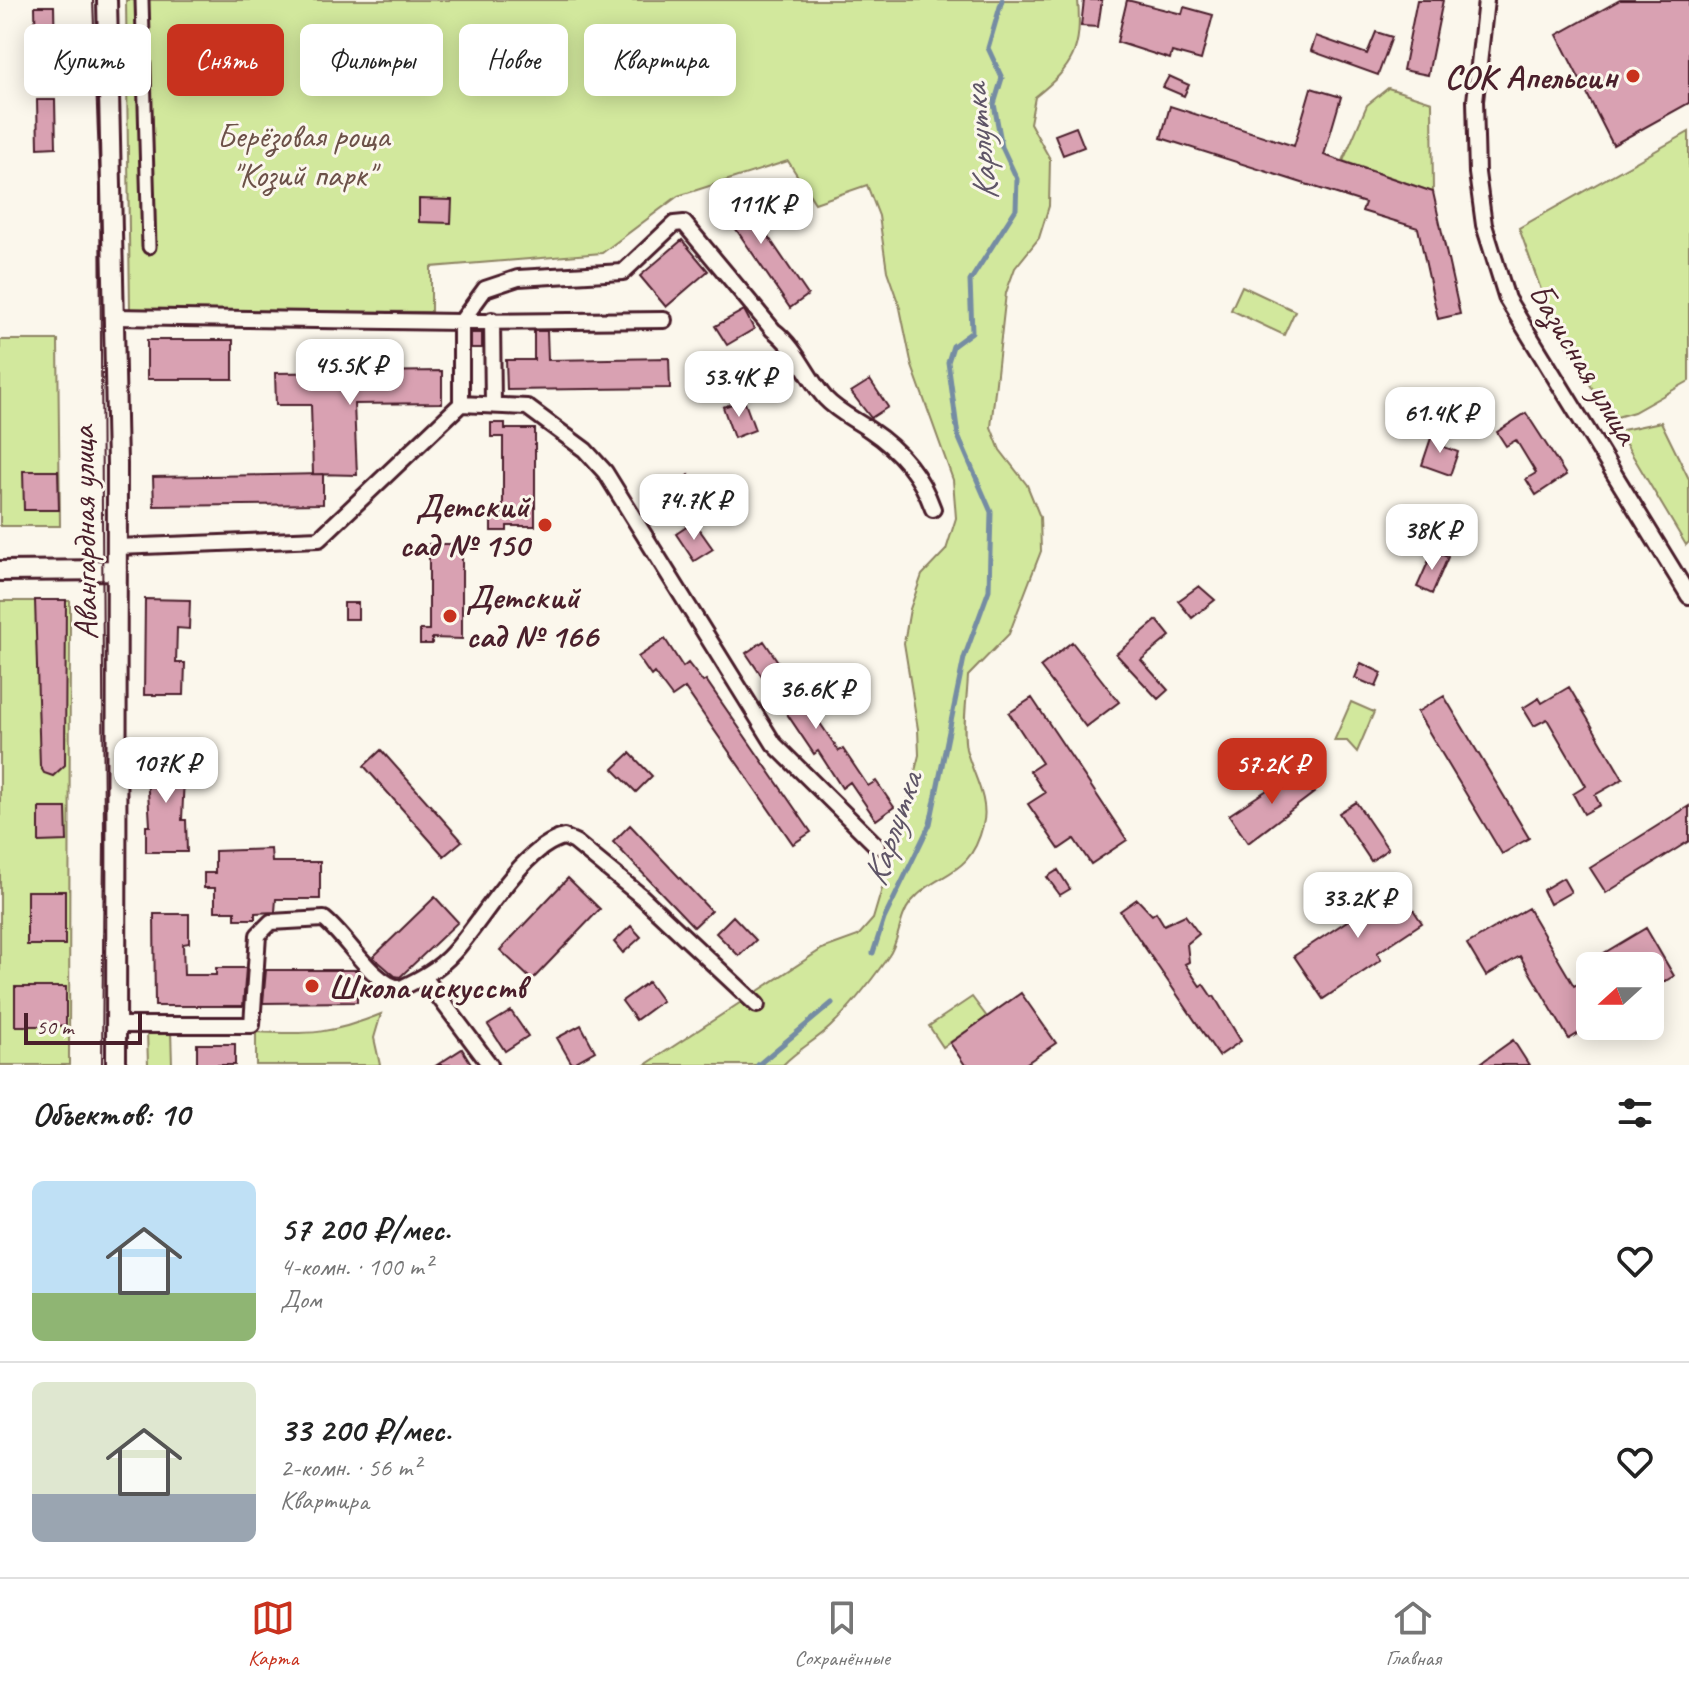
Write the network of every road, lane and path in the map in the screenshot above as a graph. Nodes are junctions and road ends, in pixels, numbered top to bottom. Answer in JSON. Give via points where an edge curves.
{"nodes":[{"id":1,"x":107,"y":0,"type":"edge"},
{"id":2,"x":142,"y":0,"type":"edge"},
{"id":3,"x":1486,"y":0,"type":"edge"},
{"id":4,"x":149,"y":247,"type":"dead end"},
{"id":5,"x":113,"y":317,"type":"junction"},
{"id":6,"x":492,"y":320,"type":"junction"},
{"id":7,"x":664,"y":320,"type":"dead end"},
{"id":8,"x":461,"y":322,"type":"junction"},
{"id":9,"x":461,"y":404,"type":"junction"},
{"id":10,"x":493,"y":404,"type":"junction"},
{"id":11,"x":933,"y":509,"type":"dead end"},
{"id":12,"x":117,"y":547,"type":"junction"},
{"id":13,"x":117,"y":570,"type":"junction"},
{"id":14,"x":0,"y":571,"type":"edge"},
{"id":15,"x":1689,"y":596,"type":"edge"},
{"id":16,"x":877,"y":846,"type":"dead end"},
{"id":17,"x":424,"y":977,"type":"junction"},
{"id":18,"x":757,"y":1005,"type":"dead end"},
{"id":19,"x":116,"y":1025,"type":"junction"},
{"id":20,"x":116,"y":1065,"type":"edge"},
{"id":21,"x":490,"y":1065,"type":"edge"}],
"edges":[{"from":1,"to":5,"type":"street","name":"Авангардная улица"},
{"from":2,"to":4,"type":"street"},
{"from":3,"to":15,"type":"street","name":"Базисная улица","via":[[1475,101],[1477,173],[1484,225],[1507,299]]},
{"from":5,"to":8,"type":"street"},
{"from":5,"to":12,"type":"street","name":"Авангардная улица"},
{"from":6,"to":7,"type":"street"},
{"from":6,"to":8,"type":"street"},
{"from":6,"to":10,"type":"street"},
{"from":8,"to":9,"type":"street"},
{"from":8,"to":11,"type":"street","via":[[485,289],[518,278],[623,272],[674,224],[684,223],[786,340],[825,398],[898,449]]},
{"from":9,"to":10,"type":"street"},
{"from":9,"to":12,"type":"street","via":[[319,539]]},
{"from":10,"to":16,"type":"street","via":[[527,407],[605,472],[774,744]]},
{"from":12,"to":13,"type":"street","name":"Авангардная улица"},
{"from":13,"to":14,"type":"street"},
{"from":13,"to":19,"type":"street","name":"Авангардная улица"},
{"from":17,"to":18,"type":"street","via":[[451,956],[519,872],[564,837],[641,896]]},
{"from":17,"to":19,"type":"street","via":[[401,988],[382,983],[324,919],[271,922],[258,935],[252,1025]]},
{"from":17,"to":21,"type":"street"},
{"from":19,"to":20,"type":"street","name":"Авангардная улица"}]}
